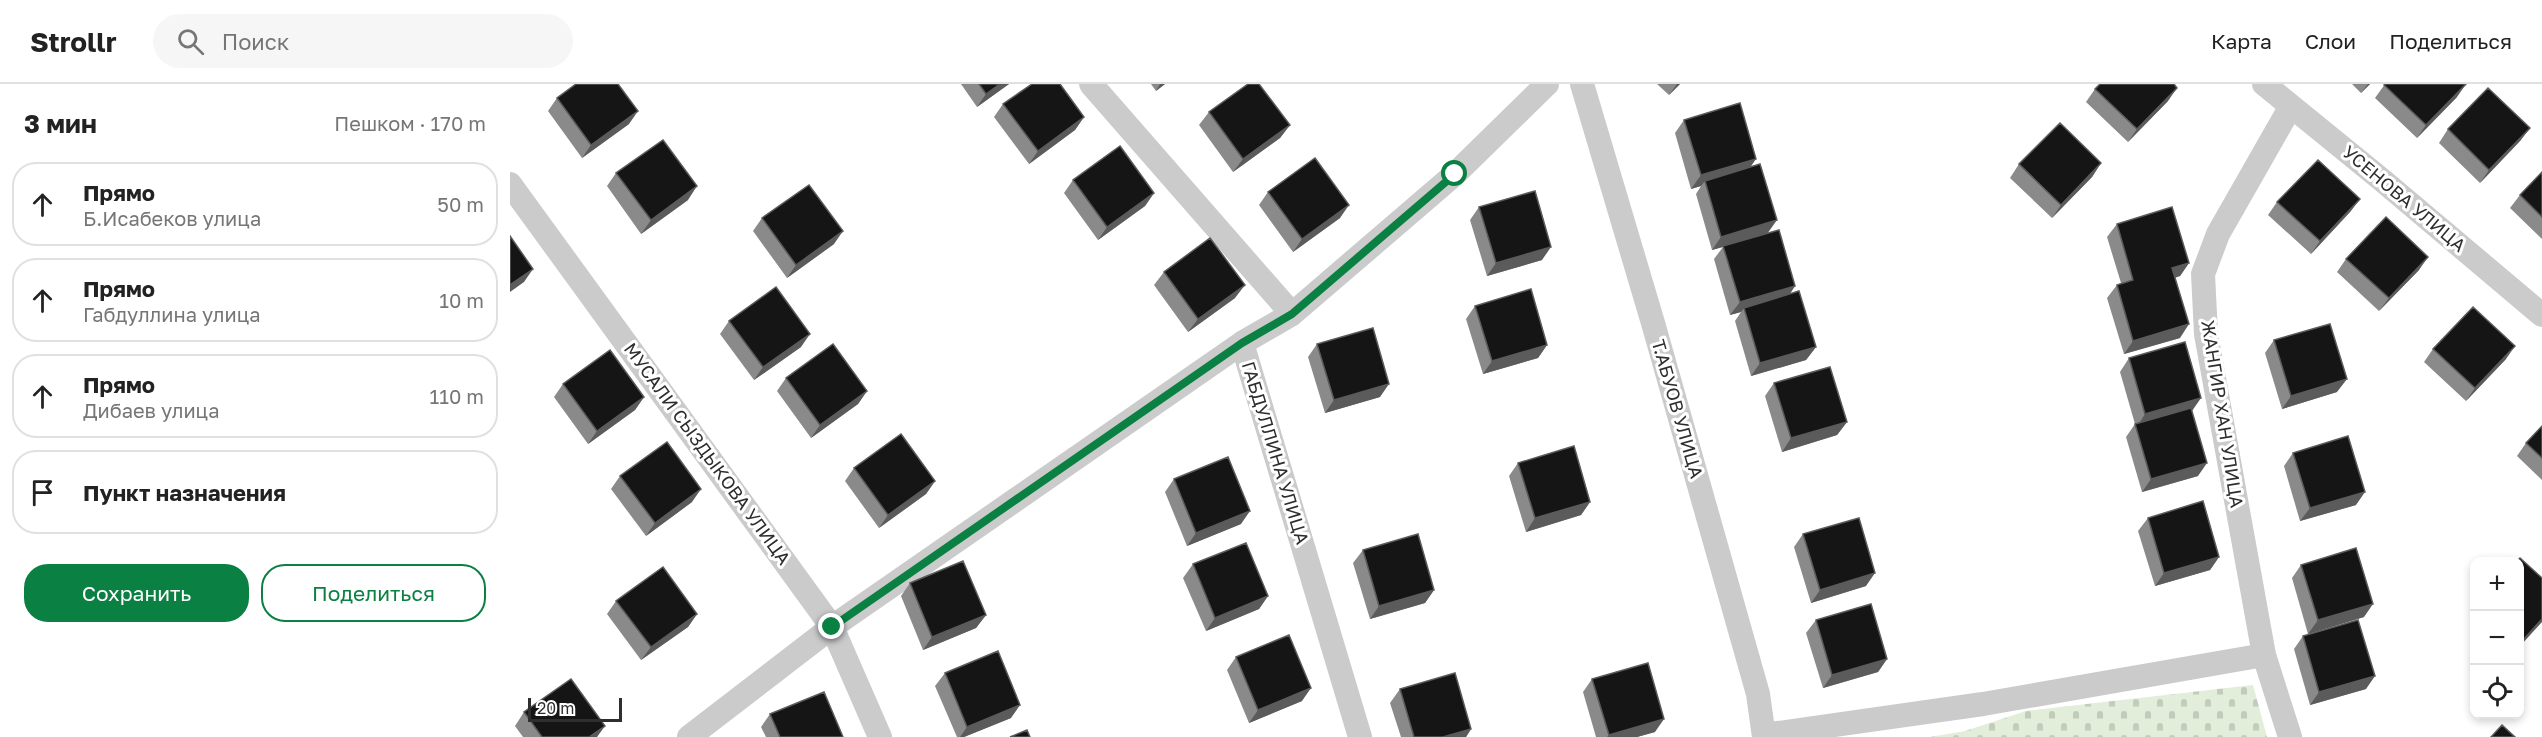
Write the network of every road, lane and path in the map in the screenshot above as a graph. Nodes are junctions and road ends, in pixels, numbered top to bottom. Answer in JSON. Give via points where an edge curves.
{"nodes":[{"id":1,"x":1091,"y":84,"type":"edge"},
{"id":2,"x":1547,"y":84,"type":"edge"},
{"id":3,"x":1582,"y":84,"type":"edge"},
{"id":4,"x":2264,"y":84,"type":"edge"},
{"id":5,"x":2291,"y":106,"type":"junction"},
{"id":6,"x":510,"y":184,"type":"edge"},
{"id":7,"x":1292,"y":314,"type":"junction"},
{"id":8,"x":2542,"y":315,"type":"edge"},
{"id":9,"x":1242,"y":343,"type":"junction"},
{"id":10,"x":832,"y":627,"type":"junction"},
{"id":11,"x":2264,"y":656,"type":"junction"},
{"id":12,"x":1764,"y":736,"type":"edge"},
{"id":13,"x":689,"y":737,"type":"edge"},
{"id":14,"x":880,"y":737,"type":"edge"},
{"id":15,"x":1360,"y":737,"type":"edge"},
{"id":16,"x":2290,"y":737,"type":"edge"}],
"edges":[{"from":1,"to":7,"type":"street"},
{"from":2,"to":7,"type":"street","name":"ГАБДУЛЛИНА УЛИЦА","via":[[1455,174]]},
{"from":3,"to":12,"type":"street","name":"Т.АБУОВ УЛИЦА","via":[[1758,694]]},
{"from":4,"to":5,"type":"street","name":"УСЕНОВА УЛИЦА"},
{"from":5,"to":8,"type":"street","name":"УСЕНОВА УЛИЦА"},
{"from":5,"to":11,"type":"street","name":"ЖАНГИР ХАН УЛИЦА","via":[[2218,234],[2203,274],[2206,334]]},
{"from":6,"to":10,"type":"street","name":"МУСАЛИ СЫЗДЫКОВА УЛИЦА"},
{"from":7,"to":9,"type":"street","name":"ГАБДУЛЛИНА УЛИЦА"},
{"from":9,"to":10,"type":"street"},
{"from":9,"to":15,"type":"street","name":"ГАБДУЛЛИНА УЛИЦА"},
{"from":10,"to":13,"type":"street"},
{"from":10,"to":14,"type":"street","name":"МУСАЛИ СЫЗДЫКОВА УЛИЦА"},
{"from":11,"to":12,"type":"street","via":[[1983,704]]},
{"from":11,"to":16,"type":"street","name":"ЖАНГИР ХАН УЛИЦА"}]}
